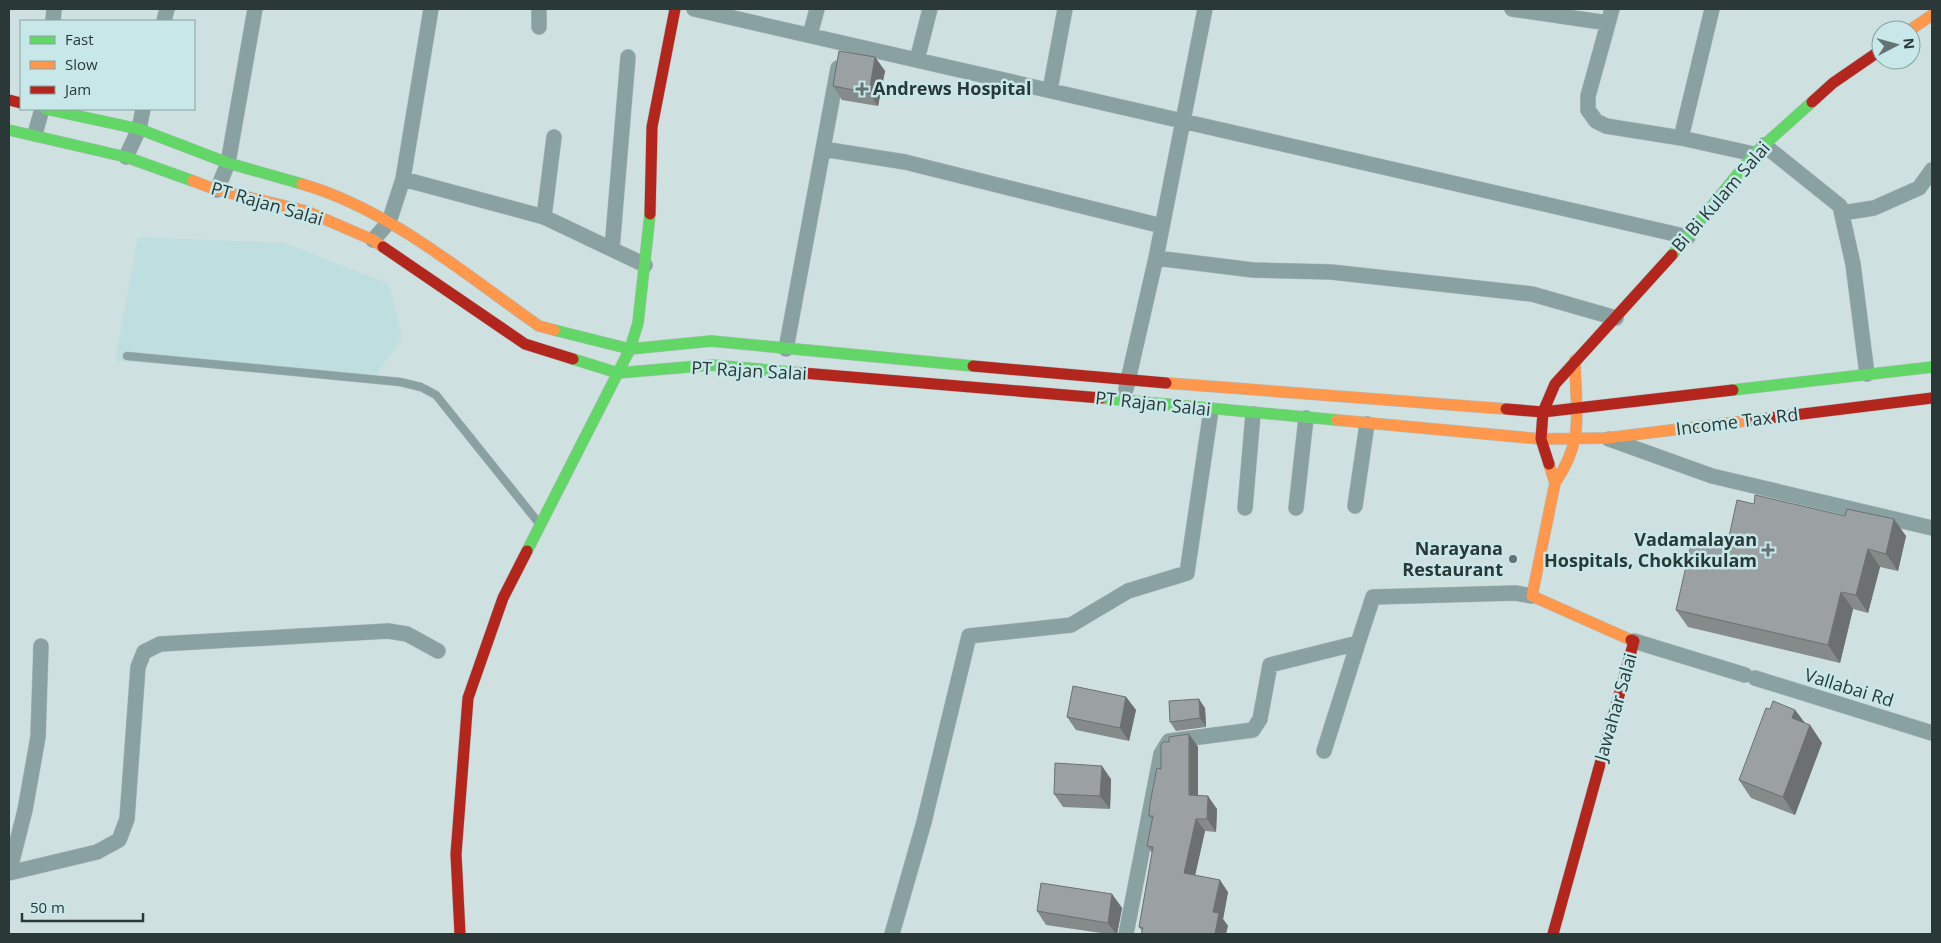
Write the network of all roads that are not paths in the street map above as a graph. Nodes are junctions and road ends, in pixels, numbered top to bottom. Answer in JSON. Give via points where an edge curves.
{"nodes":[{"id":1,"x":255,"y":9,"type":"edge"},
{"id":2,"x":431,"y":9,"type":"edge"},
{"id":3,"x":539,"y":9,"type":"edge"},
{"id":4,"x":675,"y":9,"type":"edge"},
{"id":5,"x":694,"y":9,"type":"edge"},
{"id":6,"x":817,"y":9,"type":"edge"},
{"id":7,"x":930,"y":9,"type":"edge"},
{"id":8,"x":1065,"y":9,"type":"edge"},
{"id":9,"x":1205,"y":9,"type":"edge"},
{"id":10,"x":1512,"y":9,"type":"edge"},
{"id":11,"x":1712,"y":9,"type":"edge"},
{"id":12,"x":1932,"y":15,"type":"edge"},
{"id":13,"x":1610,"y":16,"type":"edge"},
{"id":14,"x":1921,"y":22,"type":"edge"},
{"id":15,"x":539,"y":27,"type":"dead end"},
{"id":16,"x":810,"y":35,"type":"junction"},
{"id":17,"x":842,"y":42,"type":"junction"},
{"id":18,"x":628,"y":57,"type":"dead end"},
{"id":19,"x":1871,"y":57,"type":"edge"},
{"id":20,"x":917,"y":60,"type":"junction"},
{"id":21,"x":1050,"y":90,"type":"junction"},
{"id":22,"x":44,"y":110,"type":"edge"},
{"id":23,"x":49,"y":110,"type":"edge"},
{"id":24,"x":143,"y":110,"type":"edge"},
{"id":25,"x":1183,"y":120,"type":"junction"},
{"id":26,"x":138,"y":129,"type":"junction"},
{"id":27,"x":9,"y":130,"type":"edge"},
{"id":28,"x":35,"y":134,"type":"junction"},
{"id":29,"x":554,"y":137,"type":"dead end"},
{"id":30,"x":1681,"y":138,"type":"junction"},
{"id":31,"x":823,"y":149,"type":"junction"},
{"id":32,"x":1759,"y":149,"type":"junction"},
{"id":33,"x":126,"y":157,"type":"junction"},
{"id":34,"x":228,"y":163,"type":"junction"},
{"id":35,"x":1932,"y":170,"type":"edge"},
{"id":36,"x":403,"y":179,"type":"junction"},
{"id":37,"x":217,"y":190,"type":"junction"},
{"id":38,"x":1842,"y":213,"type":"junction"},
{"id":39,"x":544,"y":217,"type":"junction"},
{"id":40,"x":389,"y":222,"type":"junction"},
{"id":41,"x":1162,"y":226,"type":"junction"},
{"id":42,"x":1688,"y":237,"type":"junction"},
{"id":43,"x":373,"y":240,"type":"junction"},
{"id":44,"x":612,"y":249,"type":"junction"},
{"id":45,"x":1156,"y":258,"type":"junction"},
{"id":46,"x":645,"y":265,"type":"junction"},
{"id":47,"x":1616,"y":318,"type":"junction"},
{"id":48,"x":786,"y":349,"type":"junction"},
{"id":49,"x":630,"y":350,"type":"junction"},
{"id":50,"x":127,"y":356,"type":"dead end"},
{"id":51,"x":1575,"y":360,"type":"junction"},
{"id":52,"x":913,"y":361,"type":"junction"},
{"id":53,"x":1932,"y":367,"type":"edge"},
{"id":54,"x":618,"y":372,"type":"junction"},
{"id":55,"x":1867,"y":374,"type":"junction"},
{"id":56,"x":1127,"y":379,"type":"junction"},
{"id":57,"x":907,"y":382,"type":"junction"},
{"id":58,"x":1932,"y":398,"type":"edge"},
{"id":59,"x":1124,"y":400,"type":"junction"},
{"id":60,"x":1579,"y":409,"type":"junction"},
{"id":61,"x":1211,"y":410,"type":"junction"},
{"id":62,"x":1543,"y":412,"type":"junction"},
{"id":63,"x":1253,"y":414,"type":"junction"},
{"id":64,"x":1306,"y":418,"type":"junction"},
{"id":65,"x":1367,"y":424,"type":"junction"},
{"id":66,"x":1607,"y":438,"type":"junction"},
{"id":67,"x":1541,"y":439,"type":"junction"},
{"id":68,"x":1578,"y":439,"type":"junction"},
{"id":69,"x":1555,"y":483,"type":"junction"},
{"id":70,"x":1355,"y":506,"type":"dead end"},
{"id":71,"x":1245,"y":508,"type":"dead end"},
{"id":72,"x":1296,"y":508,"type":"dead end"},
{"id":73,"x":541,"y":526,"type":"junction"},
{"id":74,"x":1932,"y":528,"type":"edge"},
{"id":75,"x":1532,"y":596,"type":"junction"},
{"id":76,"x":1634,"y":641,"type":"junction"},
{"id":77,"x":1358,"y":643,"type":"junction"},
{"id":78,"x":41,"y":646,"type":"dead end"},
{"id":79,"x":438,"y":651,"type":"dead end"},
{"id":80,"x":1932,"y":733,"type":"edge"},
{"id":81,"x":1324,"y":751,"type":"dead end"},
{"id":82,"x":9,"y":873,"type":"edge"},
{"id":83,"x":460,"y":934,"type":"edge"},
{"id":84,"x":892,"y":934,"type":"edge"},
{"id":85,"x":1126,"y":934,"type":"edge"},
{"id":86,"x":1553,"y":934,"type":"edge"}],
"edges":[{"from":1,"to":34,"type":"street"},
{"from":2,"to":36,"type":"street"},
{"from":3,"to":15,"type":"street"},
{"from":4,"to":46,"type":"main road","via":[[652,127],[650,219]]},
{"from":5,"to":16,"type":"street"},
{"from":6,"to":16,"type":"street"},
{"from":7,"to":20,"type":"street"},
{"from":8,"to":21,"type":"street"},
{"from":9,"to":25,"type":"street"},
{"from":10,"to":13,"type":"street"},
{"from":11,"to":30,"type":"street"},
{"from":12,"to":14,"type":"main road"},
{"from":13,"to":30,"type":"street","via":[[1588,96],[1588,110],[1596,121],[1606,126]]},
{"from":16,"to":17,"type":"street"},
{"from":17,"to":20,"type":"street"},
{"from":17,"to":31,"type":"street"},
{"from":18,"to":44,"type":"street"},
{"from":19,"to":32,"type":"main road","name":"Bi Bi Kulam Salai","via":[[1833,83]]},
{"from":20,"to":21,"type":"street"},
{"from":21,"to":25,"type":"street"},
{"from":22,"to":28,"type":"street"},
{"from":23,"to":26,"type":"main road","name":"PT Rajan Salai"},
{"from":24,"to":26,"type":"street"},
{"from":25,"to":41,"type":"street"},
{"from":25,"to":42,"type":"street"},
{"from":26,"to":33,"type":"street"},
{"from":26,"to":34,"type":"main road","name":"PT Rajan Salai"},
{"from":27,"to":28,"type":"main road","name":"PT Rajan Salai"},
{"from":28,"to":33,"type":"main road","name":"PT Rajan Salai"},
{"from":29,"to":39,"type":"street"},
{"from":30,"to":32,"type":"street"},
{"from":31,"to":41,"type":"street","via":[[905,162]]},
{"from":31,"to":48,"type":"street"},
{"from":32,"to":38,"type":"street","via":[[1840,206]]},
{"from":32,"to":42,"type":"main road","name":"Bi Bi Kulam Salai"},
{"from":33,"to":37,"type":"main road","name":"PT Rajan Salai"},
{"from":34,"to":37,"type":"street"},
{"from":34,"to":40,"type":"main road","name":"PT Rajan Salai","via":[[318,189]]},
{"from":35,"to":38,"type":"street","via":[[1918,188],[1874,208]]},
{"from":36,"to":39,"type":"street"},
{"from":36,"to":40,"type":"street"},
{"from":37,"to":43,"type":"main road","name":"PT Rajan Salai","via":[[306,212]]},
{"from":38,"to":55,"type":"street","via":[[1853,264]]},
{"from":39,"to":44,"type":"street"},
{"from":40,"to":43,"type":"street"},
{"from":40,"to":49,"type":"main road","name":"PT Rajan Salai","via":[[538,326]]},
{"from":41,"to":45,"type":"street"},
{"from":42,"to":47,"type":"main road","name":"Bi Bi Kulam Salai"},
{"from":43,"to":54,"type":"main road","name":"PT Rajan Salai","via":[[525,344]]},
{"from":44,"to":46,"type":"street"},
{"from":45,"to":47,"type":"street","via":[[1253,270],[1331,272],[1532,294]]},
{"from":45,"to":56,"type":"street"},
{"from":46,"to":49,"type":"main road","via":[[638,323]]},
{"from":47,"to":51,"type":"main road","name":"Bi Bi Kulam Salai"},
{"from":48,"to":49,"type":"main road","name":"PT Rajan Salai","via":[[711,341]]},
{"from":48,"to":52,"type":"main road","name":"PT Rajan Salai"},
{"from":49,"to":54,"type":"main road"},
{"from":50,"to":73,"type":"lane","via":[[400,382],[421,387],[436,395]]},
{"from":51,"to":60,"type":"main road","via":[[1574,388]]},
{"from":51,"to":62,"type":"main road","name":"Bi Bi Kulam Salai","via":[[1555,384]]},
{"from":52,"to":56,"type":"main road","name":"PT Rajan Salai"},
{"from":52,"to":57,"type":"main road"},
{"from":53,"to":55,"type":"main road","name":"Income Tax Rd"},
{"from":54,"to":57,"type":"main road","name":"PT Rajan Salai","via":[[711,365]]},
{"from":54,"to":73,"type":"main road"},
{"from":55,"to":60,"type":"main road","name":"Income Tax Rd"},
{"from":56,"to":59,"type":"street"},
{"from":56,"to":62,"type":"main road","name":"PT Rajan Salai"},
{"from":57,"to":59,"type":"main road","name":"PT Rajan Salai"},
{"from":58,"to":66,"type":"main road","name":"Income Tax Rd"},
{"from":59,"to":61,"type":"main road","name":"PT Rajan Salai"},
{"from":60,"to":62,"type":"main road","name":"Income Tax Rd"},
{"from":60,"to":68,"type":"main road"},
{"from":61,"to":63,"type":"main road","name":"PT Rajan Salai"},
{"from":61,"to":84,"type":"street","via":[[1187,573],[1128,591],[1071,626],[969,636],[924,822]]},
{"from":62,"to":67,"type":"main road","name":"Bi Bi Kulam Salai"},
{"from":63,"to":64,"type":"main road","name":"PT Rajan Salai"},
{"from":63,"to":71,"type":"street"},
{"from":64,"to":65,"type":"main road","name":"PT Rajan Salai"},
{"from":64,"to":72,"type":"street"},
{"from":65,"to":67,"type":"main road","name":"PT Rajan Salai"},
{"from":65,"to":70,"type":"street"},
{"from":66,"to":68,"type":"main road","name":"Income Tax Rd"},
{"from":66,"to":74,"type":"street","via":[[1712,476]]},
{"from":67,"to":68,"type":"main road","name":"Income Tax Rd"},
{"from":67,"to":69,"type":"main road"},
{"from":68,"to":69,"type":"main road","via":[[1568,466]]},
{"from":69,"to":75,"type":"main road"},
{"from":73,"to":83,"type":"main road","via":[[503,598],[468,698],[456,854]]},
{"from":75,"to":76,"type":"main road","name":"Jawahar Salai"},
{"from":75,"to":77,"type":"street","via":[[1515,593],[1373,597]]},
{"from":76,"to":80,"type":"street","name":"Vallabai Rd"},
{"from":76,"to":86,"type":"main road","name":"Jawahar Salai"},
{"from":77,"to":81,"type":"street"},
{"from":77,"to":85,"type":"street","via":[[1270,665],[1260,719],[1253,730],[1169,741],[1161,754]]},
{"from":78,"to":82,"type":"street","via":[[38,737],[25,810]]},
{"from":79,"to":82,"type":"street","via":[[407,634],[388,631],[160,644],[144,652],[138,667],[127,819],[119,840],[97,852]]}]}
